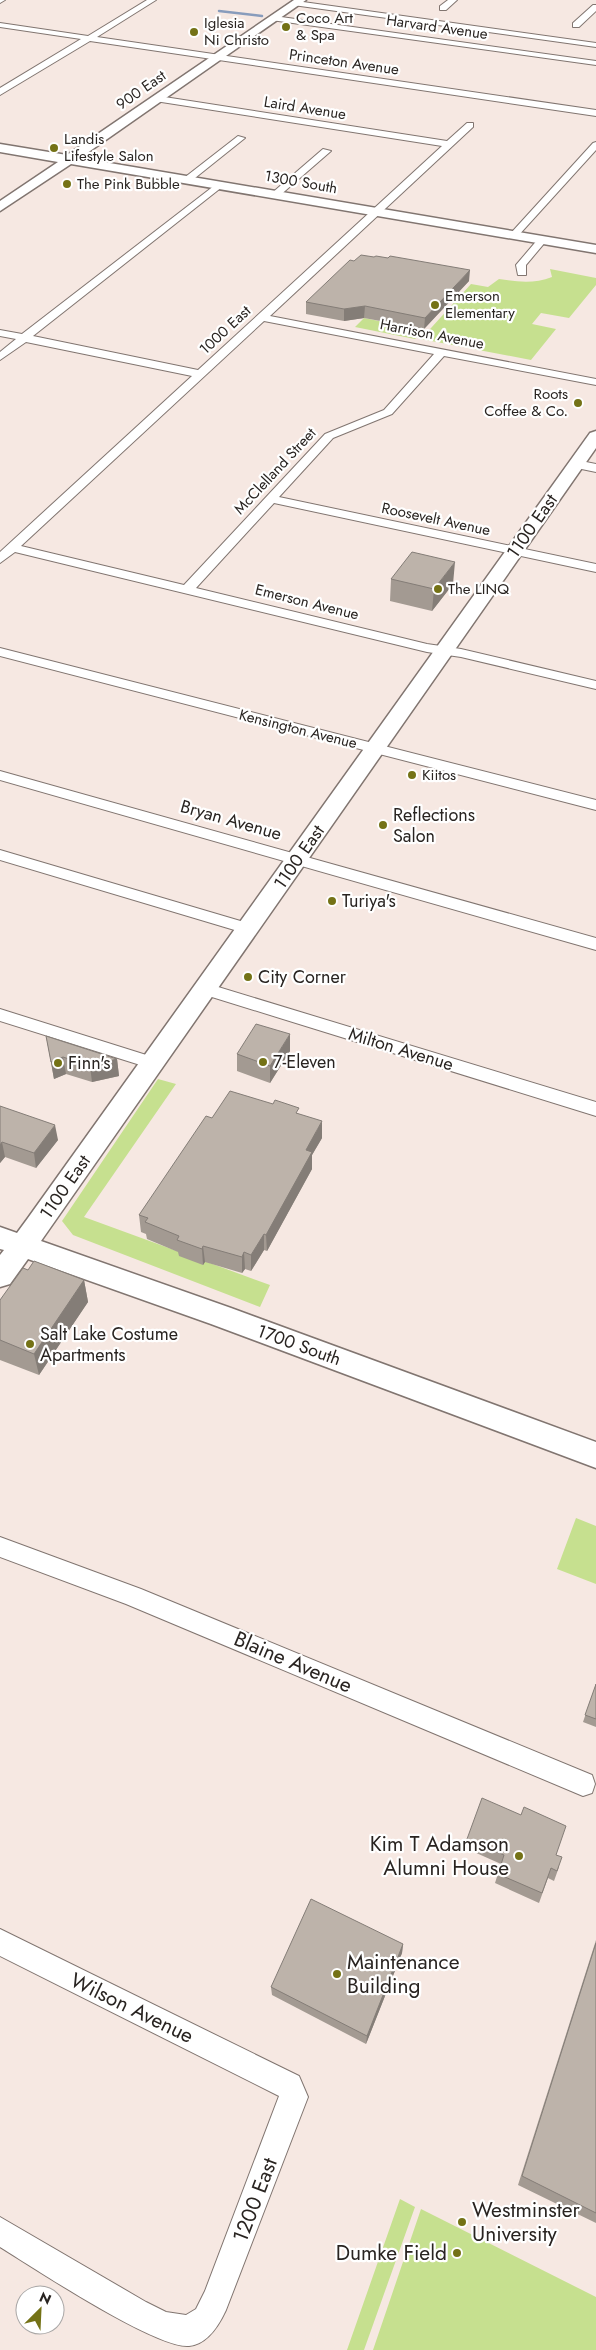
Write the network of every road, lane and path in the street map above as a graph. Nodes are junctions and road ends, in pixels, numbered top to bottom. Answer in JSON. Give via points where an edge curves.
{"nodes":[{"id":1,"x":152,"y":0,"type":"edge"},
{"id":2,"x":453,"y":0,"type":"edge"},
{"id":3,"x":298,"y":2,"type":"edge"},
{"id":4,"x":596,"y":7,"type":"edge"},
{"id":5,"x":442,"y":8,"type":"dead end"},
{"id":6,"x":274,"y":18,"type":"junction"},
{"id":7,"x":0,"y":25,"type":"edge"},
{"id":8,"x":576,"y":25,"type":"dead end"},
{"id":9,"x":89,"y":38,"type":"junction"},
{"id":10,"x":596,"y":45,"type":"edge"},
{"id":11,"x":218,"y":57,"type":"junction"},
{"id":12,"x":596,"y":63,"type":"edge"},
{"id":13,"x":0,"y":92,"type":"edge"},
{"id":14,"x":158,"y":98,"type":"junction"},
{"id":15,"x":596,"y":113,"type":"edge"},
{"id":16,"x":470,"y":125,"type":"dead end"},
{"id":17,"x":241,"y":138,"type":"dead end"},
{"id":18,"x":449,"y":144,"type":"junction"},
{"id":19,"x":596,"y":145,"type":"edge"},
{"id":20,"x":0,"y":148,"type":"edge"},
{"id":21,"x":326,"y":151,"type":"dead end"},
{"id":22,"x":69,"y":160,"type":"junction"},
{"id":23,"x":187,"y":180,"type":"junction"},
{"id":24,"x":219,"y":185,"type":"junction"},
{"id":25,"x":275,"y":195,"type":"junction"},
{"id":26,"x":0,"y":207,"type":"edge"},
{"id":27,"x":376,"y":212,"type":"junction"},
{"id":28,"x":514,"y":235,"type":"junction"},
{"id":29,"x":542,"y":240,"type":"junction"},
{"id":30,"x":596,"y":249,"type":"edge"},
{"id":31,"x":522,"y":273,"type":"dead end"},
{"id":32,"x":261,"y":317,"type":"junction"},
{"id":33,"x":0,"y":334,"type":"edge"},
{"id":34,"x":24,"y":338,"type":"junction"},
{"id":35,"x":442,"y":352,"type":"junction"},
{"id":36,"x":0,"y":357,"type":"edge"},
{"id":37,"x":200,"y":374,"type":"junction"},
{"id":38,"x":596,"y":382,"type":"edge"},
{"id":39,"x":596,"y":436,"type":"edge"},
{"id":40,"x":576,"y":464,"type":"junction"},
{"id":41,"x":596,"y":468,"type":"edge"},
{"id":42,"x":270,"y":499,"type":"junction"},
{"id":43,"x":12,"y":548,"type":"junction"},
{"id":44,"x":514,"y":551,"type":"junction"},
{"id":45,"x":0,"y":559,"type":"edge"},
{"id":46,"x":596,"y":568,"type":"edge"},
{"id":47,"x":187,"y":590,"type":"junction"},
{"id":48,"x":445,"y":650,"type":"junction"},
{"id":49,"x":0,"y":652,"type":"edge"},
{"id":50,"x":596,"y":685,"type":"edge"},
{"id":51,"x":375,"y":748,"type":"junction"},
{"id":52,"x":0,"y":775,"type":"edge"},
{"id":53,"x":596,"y":805,"type":"edge"},
{"id":54,"x":0,"y":855,"type":"edge"},
{"id":55,"x":297,"y":859,"type":"junction"},
{"id":56,"x":248,"y":929,"type":"junction"},
{"id":57,"x":596,"y":944,"type":"edge"},
{"id":58,"x":205,"y":989,"type":"junction"},
{"id":59,"x":0,"y":1014,"type":"edge"},
{"id":60,"x":153,"y":1063,"type":"junction"},
{"id":61,"x":596,"y":1109,"type":"edge"},
{"id":62,"x":11,"y":1242,"type":"edge"},
{"id":63,"x":0,"y":1276,"type":"edge"},
{"id":64,"x":596,"y":1455,"type":"edge"},
{"id":65,"x":0,"y":1547,"type":"edge"},
{"id":66,"x":583,"y":1784,"type":"dead end"},
{"id":67,"x":0,"y":1942,"type":"edge"},
{"id":68,"x":264,"y":2073,"type":"joint"},
{"id":69,"x":0,"y":2231,"type":"edge"}],
"edges":[{"from":1,"to":9,"type":"street"},
{"from":2,"to":5,"type":"street"},
{"from":3,"to":6,"type":"street","name":"900 East"},
{"from":3,"to":10,"type":"street"},
{"from":4,"to":8,"type":"street"},
{"from":6,"to":11,"type":"street","name":"900 East"},
{"from":6,"to":12,"type":"street","name":"Harvard Avenue"},
{"from":7,"to":9,"type":"street","name":"Princeton Avenue"},
{"from":9,"to":11,"type":"street","name":"Princeton Avenue"},
{"from":9,"to":13,"type":"street"},
{"from":11,"to":14,"type":"street","name":"900 East"},
{"from":11,"to":15,"type":"street","name":"Princeton Avenue"},
{"from":14,"to":18,"type":"street","name":"Laird Avenue"},
{"from":14,"to":22,"type":"street","name":"900 East"},
{"from":16,"to":18,"type":"street","name":"1000 East"},
{"from":17,"to":23,"type":"street"},
{"from":18,"to":27,"type":"street","name":"1000 East"},
{"from":19,"to":28,"type":"street"},
{"from":20,"to":22,"type":"street","name":"1300 South"},
{"from":21,"to":25,"type":"street"},
{"from":22,"to":23,"type":"street","name":"1300 South"},
{"from":22,"to":26,"type":"street","name":"900 East"},
{"from":23,"to":24,"type":"street","name":"1300 South"},
{"from":24,"to":25,"type":"street","name":"1300 South"},
{"from":24,"to":34,"type":"street"},
{"from":25,"to":27,"type":"street","name":"1300 South"},
{"from":27,"to":28,"type":"street","name":"1300 South"},
{"from":27,"to":32,"type":"street","name":"1000 East"},
{"from":28,"to":29,"type":"street","name":"1300 South"},
{"from":29,"to":30,"type":"street","name":"1300 South"},
{"from":29,"to":31,"type":"street","via":[[521,265]]},
{"from":32,"to":35,"type":"street","name":"Harrison Avenue"},
{"from":32,"to":37,"type":"street","name":"1000 East"},
{"from":33,"to":34,"type":"street"},
{"from":34,"to":36,"type":"street"},
{"from":34,"to":37,"type":"street"},
{"from":35,"to":38,"type":"street","name":"Harrison Avenue"},
{"from":35,"to":42,"type":"street","name":"McClelland Street","via":[[388,412],[328,436]]},
{"from":37,"to":43,"type":"street","name":"1000 East"},
{"from":39,"to":40,"type":"street","name":"1100 East"},
{"from":40,"to":41,"type":"street"},
{"from":40,"to":44,"type":"street","name":"1100 East"},
{"from":42,"to":44,"type":"street","name":"Roosevelt Avenue"},
{"from":42,"to":47,"type":"street","name":"McClelland Street"},
{"from":43,"to":45,"type":"street","name":"1000 East"},
{"from":43,"to":47,"type":"street","name":"Emerson Avenue"},
{"from":44,"to":46,"type":"street","name":"Roosevelt Avenue"},
{"from":44,"to":48,"type":"street","name":"1100 East"},
{"from":47,"to":48,"type":"street","name":"Emerson Avenue"},
{"from":48,"to":50,"type":"street","name":"Emerson Avenue"},
{"from":48,"to":51,"type":"street","name":"1100 East"},
{"from":49,"to":51,"type":"street","name":"Kensington Avenue"},
{"from":51,"to":53,"type":"street","name":"Kensington Avenue"},
{"from":51,"to":55,"type":"street","name":"1100 East"},
{"from":52,"to":55,"type":"street","name":"Bryan Avenue"},
{"from":54,"to":56,"type":"street"},
{"from":55,"to":56,"type":"street","name":"1100 East"},
{"from":55,"to":57,"type":"street","name":"Bryan Avenue"},
{"from":56,"to":58,"type":"street","name":"1100 East"},
{"from":58,"to":60,"type":"street","name":"1100 East"},
{"from":58,"to":61,"type":"street","name":"Milton Avenue"},
{"from":59,"to":60,"type":"street"},
{"from":60,"to":62,"type":"street","name":"1100 East"},
{"from":62,"to":63,"type":"street","name":"1100 East"},
{"from":62,"to":64,"type":"street","name":"1700 South"},
{"from":65,"to":66,"type":"street","name":"Blaine Avenue","via":[[133,1596]]},
{"from":67,"to":68,"type":"street","name":"Wilson Avenue"},
{"from":68,"to":69,"type":"street","name":"1200 East","via":[[289,2086],[293,2103],[216,2300],[206,2319],[189,2331],[163,2326],[136,2312]]}]}
